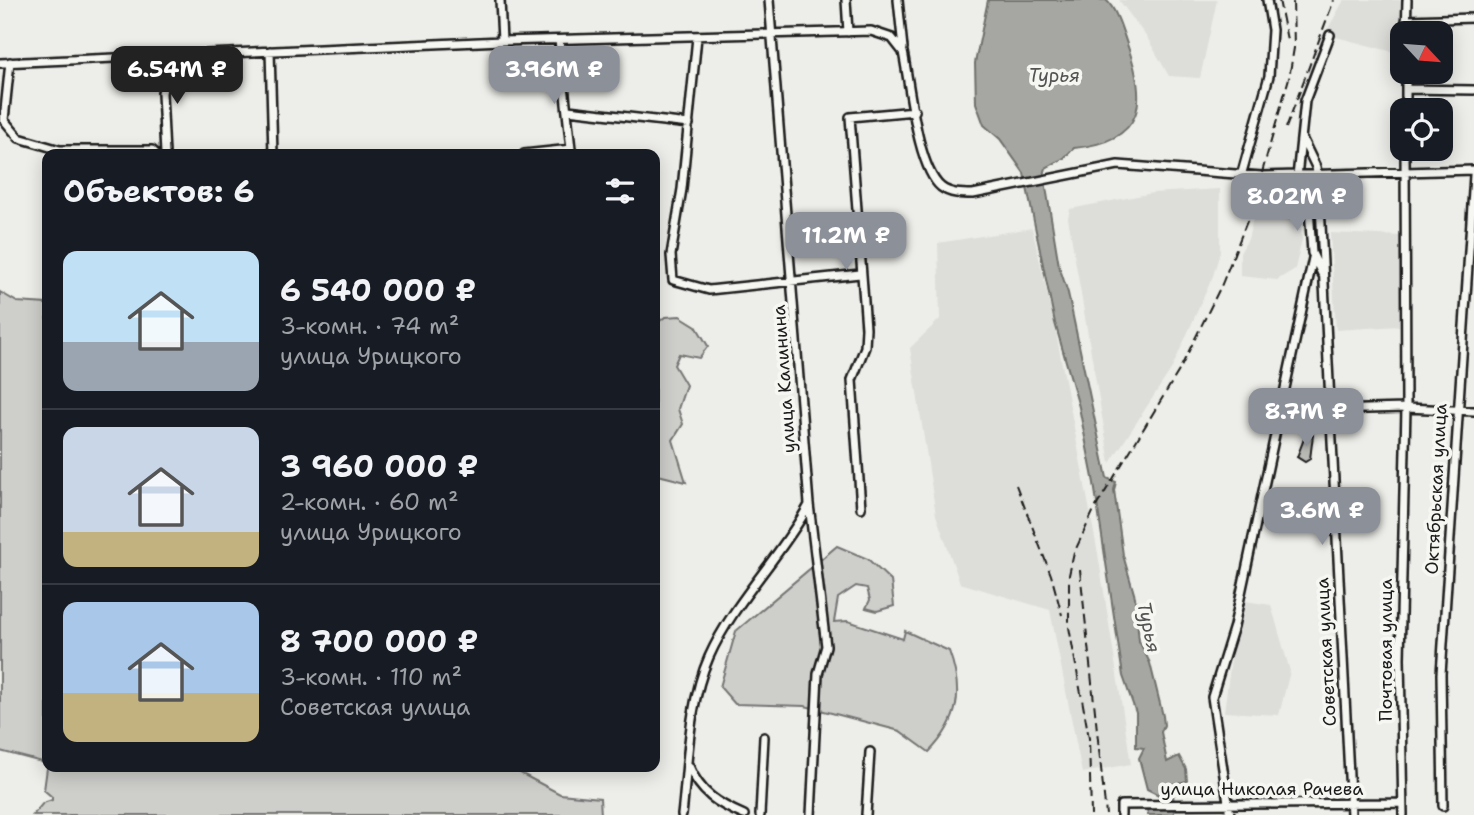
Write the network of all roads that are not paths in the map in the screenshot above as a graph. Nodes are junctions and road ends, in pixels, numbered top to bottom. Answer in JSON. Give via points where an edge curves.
{"nodes":[{"id":1,"x":500,"y":0,"type":"edge"},
{"id":2,"x":769,"y":0,"type":"edge"},
{"id":3,"x":845,"y":0,"type":"edge"},
{"id":4,"x":898,"y":0,"type":"edge"},
{"id":5,"x":1267,"y":0,"type":"edge"},
{"id":6,"x":1406,"y":0,"type":"edge"},
{"id":7,"x":1474,"y":18,"type":"edge"},
{"id":8,"x":1406,"y":20,"type":"joint"},
{"id":9,"x":848,"y":32,"type":"junction"},
{"id":10,"x":772,"y":35,"type":"junction"},
{"id":11,"x":1330,"y":35,"type":"dead end"},
{"id":12,"x":697,"y":37,"type":"junction"},
{"id":13,"x":559,"y":40,"type":"junction"},
{"id":14,"x":502,"y":41,"type":"junction"},
{"id":15,"x":270,"y":51,"type":"junction"},
{"id":16,"x":903,"y":52,"type":"junction"},
{"id":17,"x":169,"y":56,"type":"junction"},
{"id":18,"x":10,"y":62,"type":"junction"},
{"id":19,"x":0,"y":63,"type":"edge"},
{"id":20,"x":1406,"y":84,"type":"edge"},
{"id":21,"x":1406,"y":89,"type":"junction"},
{"id":22,"x":1474,"y":90,"type":"edge"},
{"id":23,"x":1406,"y":98,"type":"edge"},
{"id":24,"x":568,"y":110,"type":"junction"},
{"id":25,"x":915,"y":111,"type":"junction"},
{"id":26,"x":689,"y":124,"type":"junction"},
{"id":27,"x":1303,"y":140,"type":"junction"},
{"id":28,"x":57,"y":149,"type":"edge"},
{"id":29,"x":165,"y":149,"type":"edge"},
{"id":30,"x":273,"y":149,"type":"edge"},
{"id":31,"x":572,"y":149,"type":"edge"},
{"id":32,"x":1405,"y":161,"type":"edge"},
{"id":33,"x":1405,"y":171,"type":"junction"},
{"id":34,"x":1474,"y":172,"type":"edge"},
{"id":35,"x":1241,"y":176,"type":"junction"},
{"id":36,"x":1297,"y":177,"type":"junction"},
{"id":37,"x":1307,"y":177,"type":"junction"},
{"id":38,"x":1318,"y":177,"type":"junction"},
{"id":39,"x":1313,"y":258,"type":"junction"},
{"id":40,"x":860,"y":274,"type":"junction"},
{"id":41,"x":1324,"y":278,"type":"junction"},
{"id":42,"x":793,"y":279,"type":"junction"},
{"id":43,"x":1406,"y":408,"type":"junction"},
{"id":44,"x":1329,"y":410,"type":"junction"},
{"id":45,"x":1456,"y":410,"type":"junction"},
{"id":46,"x":1474,"y":411,"type":"edge"},
{"id":47,"x":809,"y":504,"type":"junction"},
{"id":48,"x":862,"y":508,"type":"dead end"},
{"id":49,"x":764,"y":737,"type":"dead end"},
{"id":50,"x":870,"y":752,"type":"dead end"},
{"id":51,"x":688,"y":765,"type":"junction"},
{"id":52,"x":1402,"y":803,"type":"junction"},
{"id":53,"x":1230,"y":804,"type":"junction"},
{"id":54,"x":1350,"y":804,"type":"junction"},
{"id":55,"x":1443,"y":806,"type":"dead end"},
{"id":56,"x":682,"y":815,"type":"edge"},
{"id":57,"x":744,"y":815,"type":"edge"},
{"id":58,"x":760,"y":815,"type":"edge"},
{"id":59,"x":811,"y":815,"type":"edge"},
{"id":60,"x":866,"y":815,"type":"edge"},
{"id":61,"x":1121,"y":815,"type":"edge"},
{"id":62,"x":1230,"y":815,"type":"edge"},
{"id":63,"x":1350,"y":815,"type":"edge"},
{"id":64,"x":1403,"y":815,"type":"edge"}],
"edges":[{"from":1,"to":14,"type":"street"},
{"from":2,"to":10,"type":"street","name":"улица Калинина"},
{"from":3,"to":9,"type":"street"},
{"from":4,"to":16,"type":"street"},
{"from":5,"to":35,"type":"street","via":[[1271,65]]},
{"from":6,"to":8,"type":"street"},
{"from":7,"to":8,"type":"street"},
{"from":9,"to":10,"type":"street"},
{"from":9,"to":16,"type":"street","via":[[882,33],[892,37]]},
{"from":10,"to":12,"type":"street"},
{"from":10,"to":42,"type":"street","name":"улица Калинина"},
{"from":11,"to":27,"type":"street","via":[[1305,101]]},
{"from":12,"to":13,"type":"street"},
{"from":12,"to":26,"type":"street"},
{"from":13,"to":14,"type":"street"},
{"from":13,"to":24,"type":"street"},
{"from":14,"to":15,"type":"street"},
{"from":15,"to":17,"type":"street"},
{"from":15,"to":30,"type":"street"},
{"from":16,"to":25,"type":"street"},
{"from":17,"to":18,"type":"street"},
{"from":17,"to":29,"type":"street","via":[[162,93]]},
{"from":18,"to":19,"type":"street"},
{"from":18,"to":28,"type":"street","via":[[4,120],[19,138]]},
{"from":20,"to":21,"type":"street"},
{"from":21,"to":22,"type":"street"},
{"from":21,"to":23,"type":"street"},
{"from":24,"to":26,"type":"street"},
{"from":24,"to":31,"type":"street"},
{"from":25,"to":35,"type":"street","via":[[927,168],[944,190],[972,194],[1118,165]]},
{"from":25,"to":40,"type":"street","via":[[850,117]]},
{"from":26,"to":42,"type":"street","via":[[671,254],[673,280],[709,290]]},
{"from":27,"to":36,"type":"street"},
{"from":27,"to":38,"type":"street","name":"Советская улица"},
{"from":32,"to":33,"type":"street","name":"Почтовая улица"},
{"from":33,"to":34,"type":"street"},
{"from":33,"to":38,"type":"street"},
{"from":33,"to":43,"type":"street","name":"Почтовая улица"},
{"from":34,"to":45,"type":"street","name":"Октябрьская улица"},
{"from":35,"to":36,"type":"street"},
{"from":36,"to":37,"type":"street"},
{"from":37,"to":38,"type":"street"},
{"from":37,"to":39,"type":"street","name":"Советская улица"},
{"from":38,"to":41,"type":"street","name":"Советская улица"},
{"from":39,"to":41,"type":"street","name":"Советская улица"},
{"from":39,"to":53,"type":"street","via":[[1232,636],[1212,697]]},
{"from":40,"to":42,"type":"street"},
{"from":40,"to":48,"type":"street","via":[[866,328],[852,380]]},
{"from":41,"to":44,"type":"street","name":"Советская улица"},
{"from":42,"to":47,"type":"street","name":"улица Калинина"},
{"from":43,"to":44,"type":"street"},
{"from":43,"to":45,"type":"street"},
{"from":43,"to":52,"type":"street","name":"Почтовая улица"},
{"from":44,"to":54,"type":"street","name":"Советская улица"},
{"from":45,"to":46,"type":"street"},
{"from":45,"to":55,"type":"street","name":"Октябрьская улица","via":[[1441,674]]},
{"from":47,"to":51,"type":"street","via":[[739,605],[709,658],[701,680]]},
{"from":47,"to":59,"type":"street","name":"улица Калинина","via":[[827,646],[818,674]]},
{"from":49,"to":58,"type":"street"},
{"from":50,"to":60,"type":"street"},
{"from":51,"to":56,"type":"street"},
{"from":51,"to":57,"type":"street","via":[[710,798]]},
{"from":52,"to":54,"type":"street","name":"улица Николая Рачева"},
{"from":52,"to":64,"type":"street","name":"Почтовая улица"},
{"from":53,"to":54,"type":"street","name":"улица Николая Рачева"},
{"from":53,"to":61,"type":"street","name":"улица Николая Рачева","via":[[1121,805]]},
{"from":53,"to":62,"type":"street"},
{"from":54,"to":63,"type":"street","name":"Советская улица"}]}
